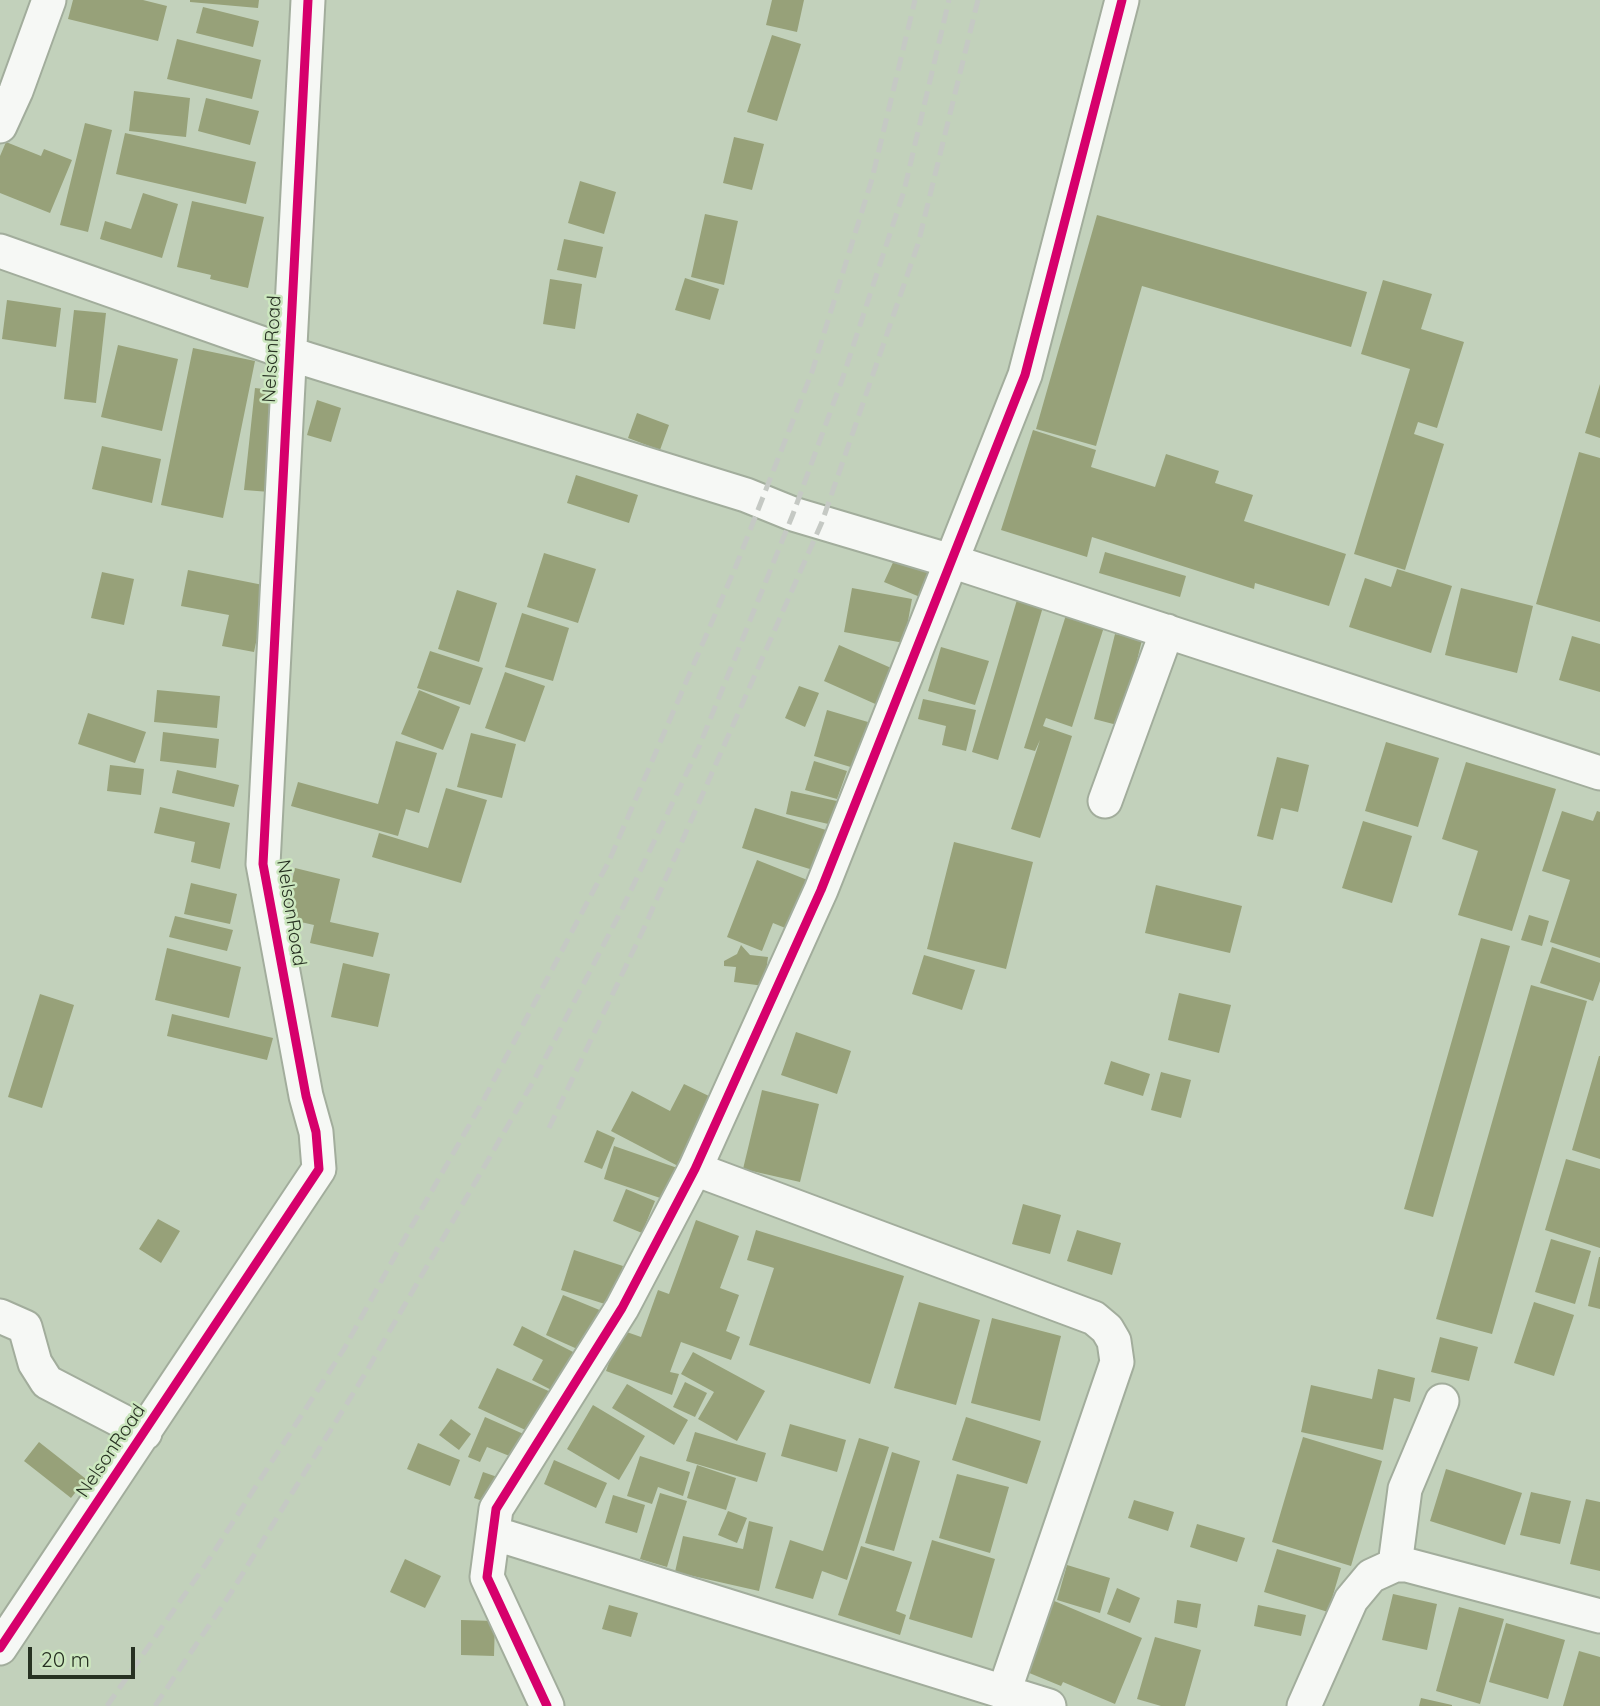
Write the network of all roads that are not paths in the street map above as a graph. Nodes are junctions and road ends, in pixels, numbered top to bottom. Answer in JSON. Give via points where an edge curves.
{"nodes":[{"id":1,"x":49,"y":0,"type":"edge"},
{"id":2,"x":308,"y":0,"type":"edge"},
{"id":3,"x":1122,"y":0,"type":"edge"},
{"id":4,"x":0,"y":126,"type":"edge"},
{"id":5,"x":0,"y":251,"type":"edge"},
{"id":6,"x":290,"y":353,"type":"junction"},
{"id":7,"x":951,"y":561,"type":"junction"},
{"id":8,"x":1167,"y":631,"type":"junction"},
{"id":9,"x":1600,"y":773,"type":"edge"},
{"id":10,"x":1105,"y":801,"type":"dead end"},
{"id":11,"x":695,"y":1169,"type":"junction"},
{"id":12,"x":0,"y":1316,"type":"edge"},
{"id":13,"x":1442,"y":1401,"type":"dead end"},
{"id":14,"x":145,"y":1433,"type":"junction"},
{"id":15,"x":493,"y":1533,"type":"junction"},
{"id":16,"x":1395,"y":1565,"type":"junction"},
{"id":17,"x":1600,"y":1616,"type":"edge"},
{"id":18,"x":0,"y":1648,"type":"edge"},
{"id":19,"x":1004,"y":1692,"type":"junction"},
{"id":20,"x":547,"y":1706,"type":"edge"},
{"id":21,"x":1049,"y":1706,"type":"edge"},
{"id":22,"x":1304,"y":1706,"type":"edge"}],
"edges":[{"from":1,"to":4,"type":"street"},
{"from":2,"to":6,"type":"street","name":"NelsonRoad"},
{"from":3,"to":7,"type":"street","via":[[1024,375]]},
{"from":5,"to":6,"type":"street"},
{"from":6,"to":7,"type":"street"},
{"from":6,"to":14,"type":"street","name":"NelsonRoad","via":[[263,864],[320,1164]]},
{"from":7,"to":8,"type":"street"},
{"from":7,"to":11,"type":"street","via":[[821,890]]},
{"from":8,"to":9,"type":"street"},
{"from":8,"to":10,"type":"street"},
{"from":11,"to":15,"type":"street","via":[[622,1308],[496,1509]]},
{"from":11,"to":19,"type":"street","via":[[1094,1318],[1114,1340],[1117,1362]]},
{"from":12,"to":14,"type":"street","via":[[25,1327],[35,1363],[47,1382]]},
{"from":13,"to":16,"type":"street","via":[[1405,1489]]},
{"from":14,"to":18,"type":"street","name":"NelsonRoad"},
{"from":15,"to":19,"type":"street"},
{"from":15,"to":20,"type":"street","via":[[487,1577]]},
{"from":16,"to":17,"type":"street"},
{"from":16,"to":22,"type":"street","via":[[1371,1576],[1351,1600]]},
{"from":19,"to":21,"type":"street"}]}
